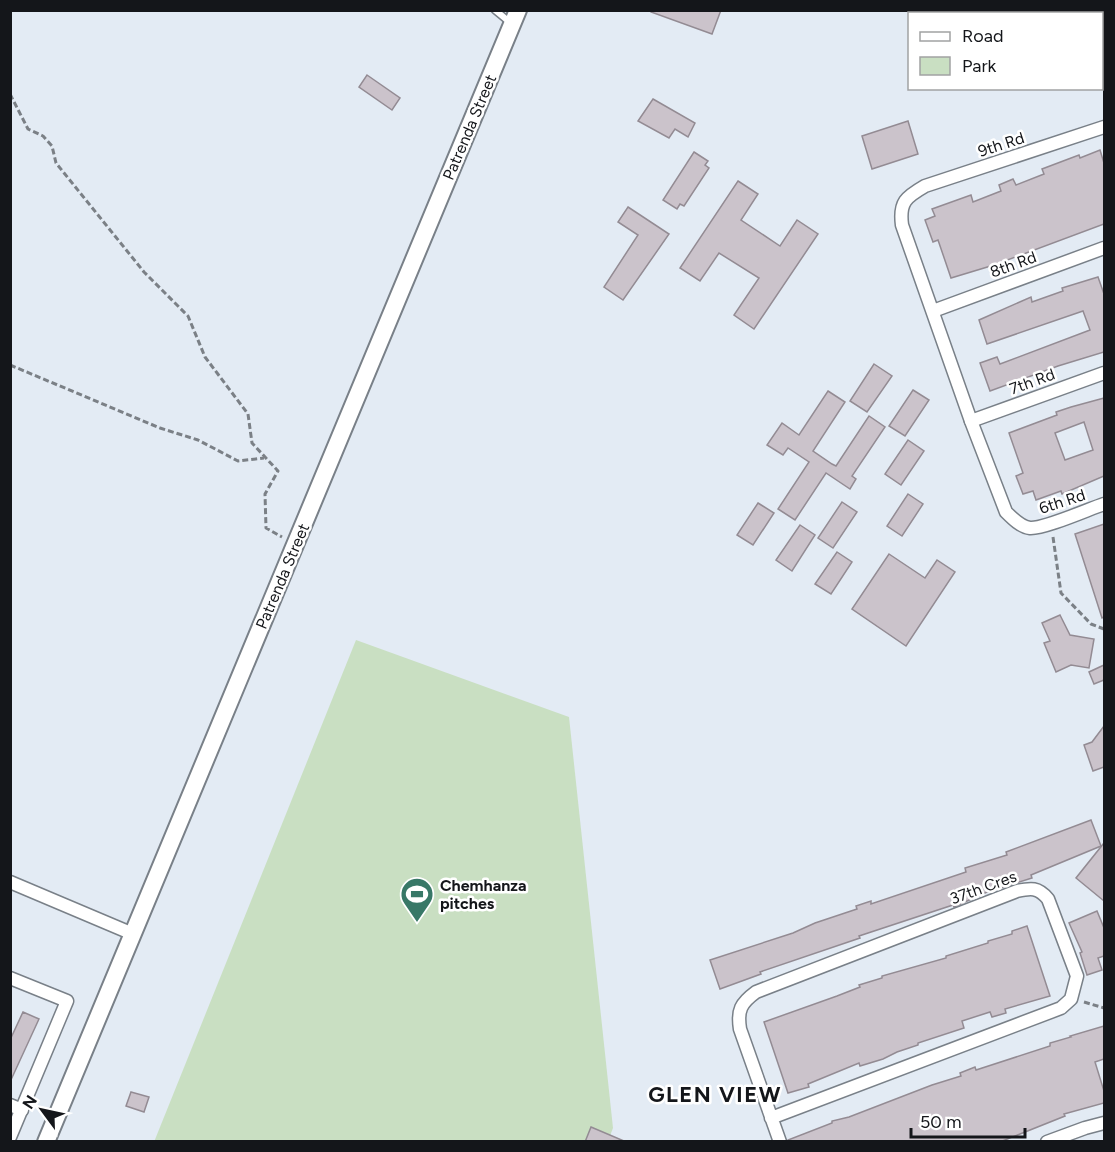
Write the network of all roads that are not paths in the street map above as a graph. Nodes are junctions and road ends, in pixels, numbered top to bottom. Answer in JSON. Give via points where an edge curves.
{"nodes":[{"id":1,"x":495,"y":10,"type":"edge"},
{"id":2,"x":515,"y":17,"type":"edge"},
{"id":3,"x":1104,"y":126,"type":"edge"},
{"id":4,"x":1104,"y":248,"type":"edge"},
{"id":5,"x":933,"y":311,"type":"junction"},
{"id":6,"x":1104,"y":373,"type":"edge"},
{"id":7,"x":971,"y":421,"type":"junction"},
{"id":8,"x":1104,"y":504,"type":"edge"},
{"id":9,"x":10,"y":882,"type":"edge"},
{"id":10,"x":133,"y":934,"type":"junction"},
{"id":11,"x":10,"y":978,"type":"edge"},
{"id":12,"x":16,"y":1108,"type":"edge"},
{"id":13,"x":771,"y":1118,"type":"junction"},
{"id":14,"x":1104,"y":1123,"type":"edge"},
{"id":15,"x":10,"y":1137,"type":"edge"},
{"id":16,"x":46,"y":1142,"type":"edge"},
{"id":17,"x":780,"y":1142,"type":"edge"},
{"id":18,"x":1047,"y":1142,"type":"edge"}],
"edges":[{"from":1,"to":2,"type":"lane"},
{"from":2,"to":10,"type":"street","name":"Patrenda Street"},
{"from":3,"to":5,"type":"street","name":"9th Rd","via":[[925,186],[909,195],[900,214],[902,225]]},
{"from":4,"to":5,"type":"street","name":"8th Rd"},
{"from":5,"to":7,"type":"street"},
{"from":6,"to":7,"type":"street","name":"7th Rd"},
{"from":7,"to":8,"type":"street","name":"6th Rd","via":[[1006,512],[1016,522],[1030,528]]},
{"from":9,"to":10,"type":"street"},
{"from":10,"to":16,"type":"street","name":"Patrenda Street"},
{"from":11,"to":12,"type":"street","via":[[67,1001]]},
{"from":12,"to":15,"type":"street"},
{"from":13,"to":13,"type":"street","name":"37th Cres","via":[[740,1029],[738,1017],[745,1001],[756,992],[1017,891],[1042,891],[1053,909],[1077,976],[1071,999],[1061,1008]]},
{"from":13,"to":17,"type":"street"},
{"from":14,"to":18,"type":"street"}]}
